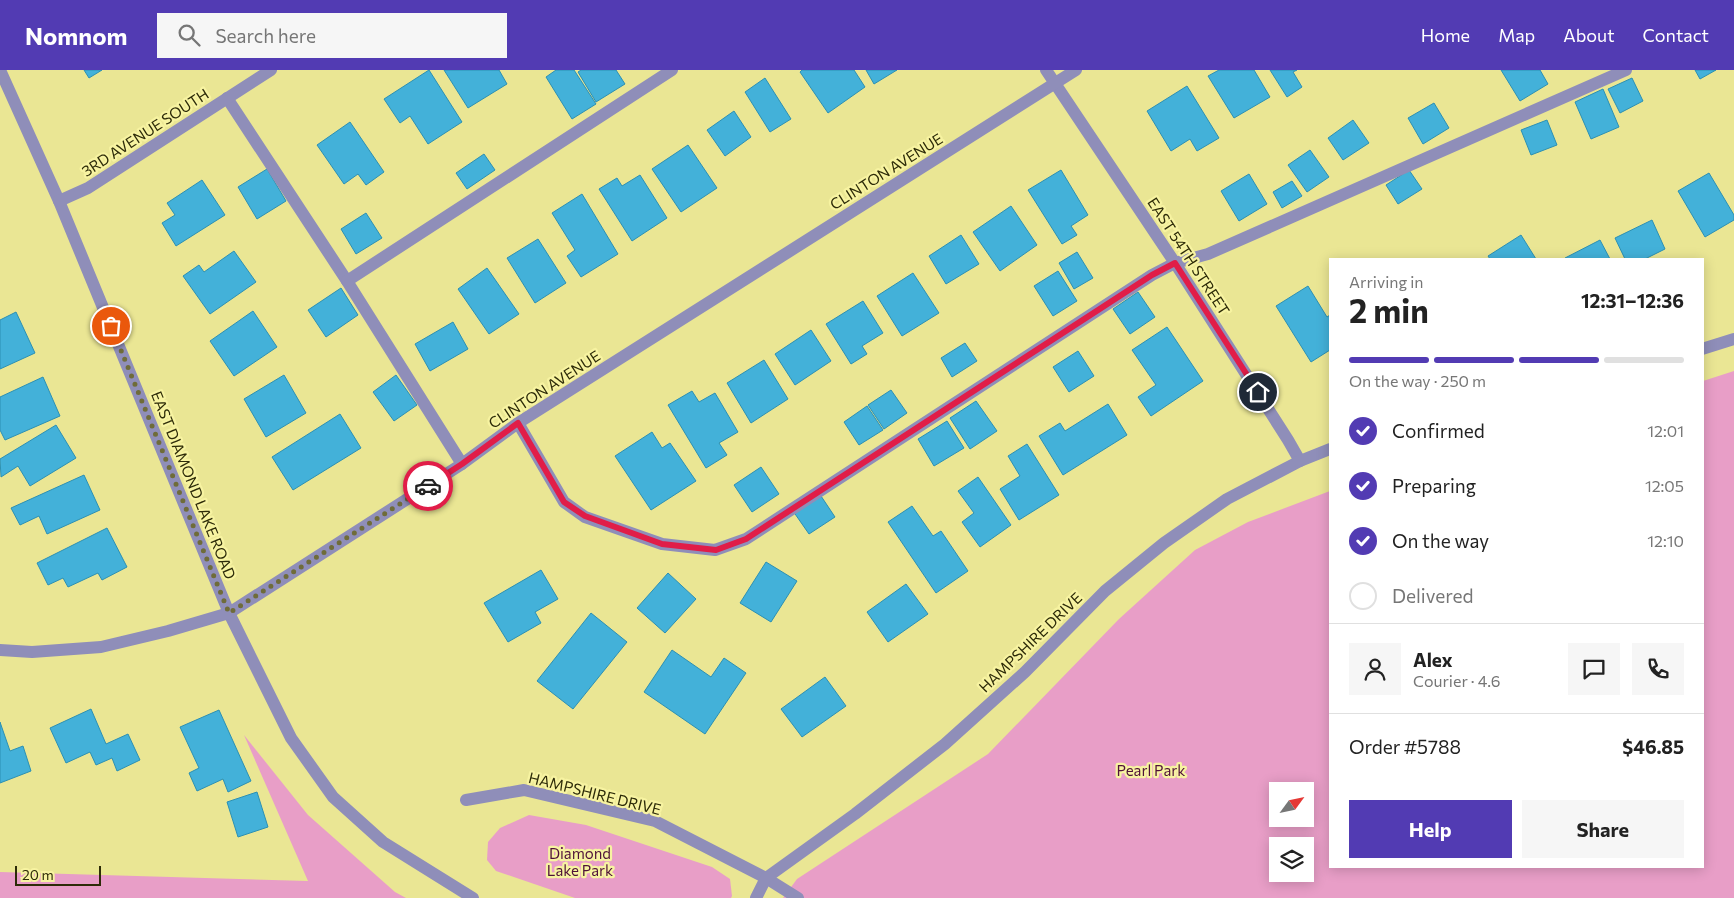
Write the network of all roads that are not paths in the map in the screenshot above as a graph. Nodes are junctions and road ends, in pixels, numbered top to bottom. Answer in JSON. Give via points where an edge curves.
{"nodes":[{"id":1,"x":0,"y":70,"type":"edge"},
{"id":2,"x":271,"y":70,"type":"edge"},
{"id":3,"x":672,"y":70,"type":"edge"},
{"id":4,"x":1046,"y":70,"type":"edge"},
{"id":5,"x":1076,"y":70,"type":"edge"},
{"id":6,"x":1626,"y":70,"type":"edge"},
{"id":7,"x":1055,"y":83,"type":"junction"},
{"id":8,"x":228,"y":98,"type":"junction"},
{"id":9,"x":59,"y":201,"type":"junction"},
{"id":10,"x":1175,"y":263,"type":"junction"},
{"id":11,"x":347,"y":280,"type":"junction"},
{"id":12,"x":1734,"y":339,"type":"edge"},
{"id":13,"x":1704,"y":348,"type":"edge"},
{"id":14,"x":518,"y":423,"type":"junction"},
{"id":15,"x":1329,"y":449,"type":"edge"},
{"id":16,"x":1300,"y":462,"type":"junction"},
{"id":17,"x":462,"y":464,"type":"junction"},
{"id":18,"x":229,"y":613,"type":"junction"},
{"id":19,"x":0,"y":650,"type":"edge"},
{"id":20,"x":466,"y":800,"type":"dead end"},
{"id":21,"x":766,"y":878,"type":"junction"},
{"id":22,"x":473,"y":898,"type":"edge"},
{"id":23,"x":756,"y":898,"type":"edge"},
{"id":24,"x":798,"y":898,"type":"edge"}],
"edges":[{"from":1,"to":9,"type":"street","name":"EAST DIAMOND LAKE ROAD"},
{"from":2,"to":8,"type":"street","name":"3RD AVENUE SOUTH"},
{"from":3,"to":11,"type":"street"},
{"from":4,"to":7,"type":"street","name":"EAST 54TH STREET"},
{"from":5,"to":7,"type":"street","name":"CLINTON AVENUE"},
{"from":6,"to":10,"type":"street","via":[[1208,254]]},
{"from":7,"to":10,"type":"street","name":"EAST 54TH STREET"},
{"from":7,"to":14,"type":"street","name":"CLINTON AVENUE"},
{"from":8,"to":9,"type":"street","name":"3RD AVENUE SOUTH","via":[[88,188]]},
{"from":8,"to":11,"type":"street"},
{"from":9,"to":18,"type":"street","name":"EAST DIAMOND LAKE ROAD"},
{"from":10,"to":14,"type":"street","via":[[746,539],[716,550],[662,544],[585,516],[564,502]]},
{"from":10,"to":16,"type":"street","name":"EAST 54TH STREET"},
{"from":11,"to":17,"type":"street"},
{"from":12,"to":13,"type":"street"},
{"from":14,"to":17,"type":"street","name":"CLINTON AVENUE"},
{"from":15,"to":16,"type":"street","name":"HAMPSHIRE DRIVE"},
{"from":16,"to":21,"type":"street","name":"HAMPSHIRE DRIVE","via":[[1227,499],[1164,543],[1105,591],[1025,672],[945,744]]},
{"from":17,"to":18,"type":"street","name":"CLINTON AVENUE"},
{"from":18,"to":19,"type":"street","name":"CLINTON AVENUE","via":[[100,647],[32,652]]},
{"from":18,"to":22,"type":"street","name":"EAST DIAMOND LAKE ROAD","via":[[291,738],[334,797],[383,842]]},
{"from":20,"to":21,"type":"street","name":"HAMPSHIRE DRIVE","via":[[524,790],[654,821]]},
{"from":21,"to":23,"type":"street","name":"HAMPSHIRE DRIVE"},
{"from":21,"to":24,"type":"street"}]}
